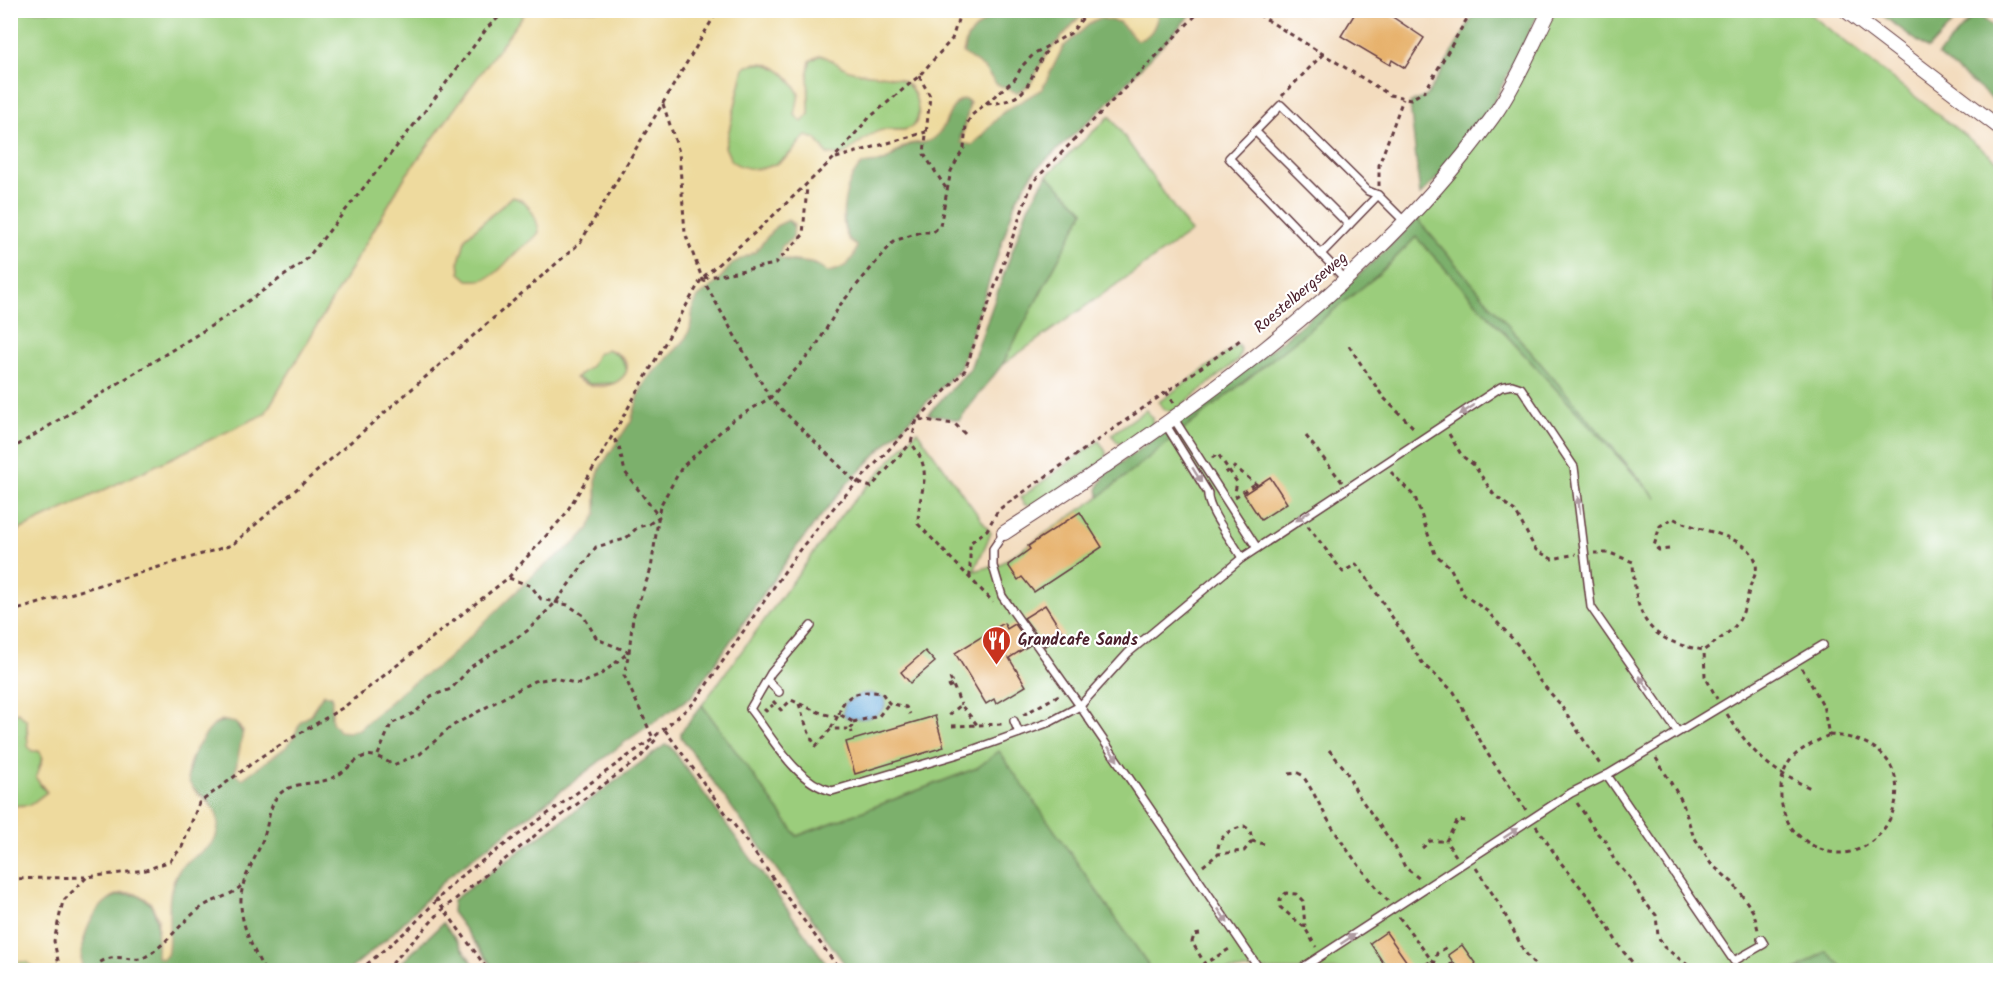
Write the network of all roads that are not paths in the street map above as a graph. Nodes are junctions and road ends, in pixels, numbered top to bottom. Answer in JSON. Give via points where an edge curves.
{"nodes":[{"id":1,"x":1550,"y":10,"type":"edge"},
{"id":2,"x":1845,"y":10,"type":"edge"},
{"id":3,"x":2001,"y":128,"type":"edge"},
{"id":4,"x":1255,"y":131,"type":"junction"},
{"id":5,"x":1378,"y":195,"type":"junction"},
{"id":6,"x":1404,"y":220,"type":"junction"},
{"id":7,"x":1349,"y":225,"type":"junction"},
{"id":8,"x":1321,"y":254,"type":"junction"},
{"id":9,"x":1345,"y":279,"type":"junction"},
{"id":10,"x":1170,"y":422,"type":"junction"},
{"id":11,"x":1004,"y":533,"type":"joint"},
{"id":12,"x":1257,"y":548,"type":"junction"},
{"id":13,"x":1242,"y":558,"type":"junction"},
{"id":14,"x":811,"y":626,"type":"dead end"},
{"id":15,"x":1822,"y":645,"type":"dead end"},
{"id":16,"x":767,"y":680,"type":"junction"},
{"id":17,"x":779,"y":692,"type":"dead end"},
{"id":18,"x":1080,"y":706,"type":"junction"},
{"id":19,"x":1014,"y":721,"type":"dead end"},
{"id":20,"x":1677,"y":731,"type":"junction"},
{"id":21,"x":1019,"y":733,"type":"junction"},
{"id":22,"x":1607,"y":775,"type":"junction"},
{"id":23,"x":1761,"y":939,"type":"road end"},
{"id":24,"x":1260,"y":970,"type":"edge"},
{"id":25,"x":1299,"y":970,"type":"edge"}],
"edges":[{"from":1,"to":6,"type":"street","name":"Roestelbergseweg","via":[[1494,116]]},
{"from":2,"to":3,"type":"street"},
{"from":4,"to":5,"type":"lane","via":[[1281,105],[1368,191]]},
{"from":4,"to":7,"type":"lane"},
{"from":4,"to":8,"type":"lane","via":[[1229,158]]},
{"from":5,"to":6,"type":"lane"},
{"from":5,"to":7,"type":"lane"},
{"from":6,"to":9,"type":"street","name":"Roestelbergseweg"},
{"from":7,"to":8,"type":"lane"},
{"from":8,"to":9,"type":"lane"},
{"from":9,"to":10,"type":"street","name":"Roestelbergseweg"},
{"from":10,"to":11,"type":"street","name":"Roestelbergseweg"},
{"from":10,"to":12,"type":"lane"},
{"from":10,"to":13,"type":"lane","one_way":true,"via":[[1208,494],[1212,510]]},
{"from":11,"to":18,"type":"lane","via":[[993,549],[993,566],[1002,596]]},
{"from":12,"to":13,"type":"lane"},
{"from":20,"to":12,"type":"lane","one_way":true,"via":[[1591,607],[1574,467],[1521,388],[1501,387]]},
{"from":13,"to":18,"type":"lane","via":[[1128,653]]},
{"from":14,"to":16,"type":"lane"},
{"from":15,"to":20,"type":"lane"},
{"from":16,"to":17,"type":"lane"},
{"from":16,"to":21,"type":"lane","via":[[750,709],[798,770],[824,789],[963,753]]},
{"from":18,"to":21,"type":"lane"},
{"from":18,"to":24,"type":"lane","one_way":true},
{"from":19,"to":21,"type":"lane"},
{"from":20,"to":22,"type":"lane"},
{"from":22,"to":23,"type":"lane","via":[[1734,962],[1764,944]]},
{"from":25,"to":22,"type":"lane","one_way":true,"via":[[1571,794]]}]}
